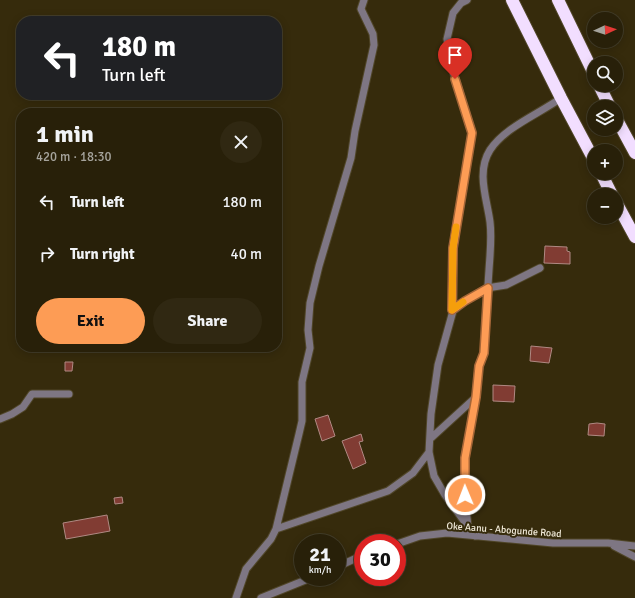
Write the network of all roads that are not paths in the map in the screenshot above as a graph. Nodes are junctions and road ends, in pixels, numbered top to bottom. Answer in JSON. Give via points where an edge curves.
{"nodes":[{"id":1,"x":364,"y":0,"type":"edge"},
{"id":2,"x":467,"y":0,"type":"edge"},
{"id":3,"x":512,"y":0,"type":"edge"},
{"id":4,"x":558,"y":0,"type":"edge"},
{"id":5,"x":587,"y":60,"type":"edge"},
{"id":6,"x":561,"y":98,"type":"junction"},
{"id":7,"x":623,"y":131,"type":"edge"},
{"id":8,"x":587,"y":147,"type":"edge"},
{"id":9,"x":635,"y":154,"type":"edge"},
{"id":10,"x":623,"y":215,"type":"edge"},
{"id":11,"x":635,"y":237,"type":"edge"},
{"id":12,"x":540,"y":268,"type":"dead end"},
{"id":13,"x":488,"y":288,"type":"junction"},
{"id":14,"x":452,"y":310,"type":"junction"},
{"id":15,"x":69,"y":394,"type":"dead end"},
{"id":16,"x":476,"y":397,"type":"junction"},
{"id":17,"x":0,"y":418,"type":"edge"},
{"id":18,"x":430,"y":440,"type":"junction"},
{"id":19,"x":429,"y":452,"type":"junction"},
{"id":20,"x":276,"y":529,"type":"junction"},
{"id":21,"x":468,"y":529,"type":"junction"},
{"id":22,"x":475,"y":536,"type":"junction"},
{"id":23,"x":406,"y":541,"type":"edge"},
{"id":24,"x":608,"y":543,"type":"junction"},
{"id":25,"x":635,"y":546,"type":"edge"},
{"id":26,"x":635,"y":557,"type":"edge"},
{"id":27,"x":294,"y":584,"type":"edge"},
{"id":28,"x":236,"y":598,"type":"edge"},
{"id":29,"x":261,"y":598,"type":"edge"}],
"edges":[{"from":1,"to":20,"type":"street","via":[[361,9],[373,34],[374,45],[351,158],[310,303],[310,348],[302,382],[302,421]]},
{"from":2,"to":14,"type":"street","via":[[453,13],[447,39],[452,68],[472,133],[453,248]]},
{"from":3,"to":6,"type":"highway"},
{"from":4,"to":5,"type":"highway"},
{"from":6,"to":8,"type":"highway"},
{"from":6,"to":13,"type":"street","via":[[502,137],[490,150],[483,165],[491,241]]},
{"from":7,"to":9,"type":"highway"},
{"from":10,"to":11,"type":"highway"},
{"from":12,"to":13,"type":"street","via":[[506,285]]},
{"from":13,"to":14,"type":"street"},
{"from":13,"to":16,"type":"street","via":[[484,353],[479,366]]},
{"from":14,"to":18,"type":"street","via":[[438,365]]},
{"from":15,"to":17,"type":"street","via":[[32,394],[23,407]]},
{"from":16,"to":18,"type":"street"},
{"from":16,"to":21,"type":"street","via":[[465,458]]},
{"from":18,"to":19,"type":"street"},
{"from":19,"to":20,"type":"street","via":[[413,473],[388,491]]},
{"from":19,"to":21,"type":"street","via":[[434,476]]},
{"from":20,"to":28,"type":"street","via":[[246,569]]},
{"from":21,"to":22,"type":"street"},
{"from":22,"to":23,"type":"street","name":"Oke Aanu - Abogunde Road","via":[[447,534],[420,536]]},
{"from":22,"to":24,"type":"street","name":"Oke Aanu - Abogunde Road","via":[[553,543]]},
{"from":24,"to":25,"type":"street","name":"Oke Aanu - Abogunde Road"},
{"from":24,"to":26,"type":"street"},
{"from":27,"to":29,"type":"street"}]}
